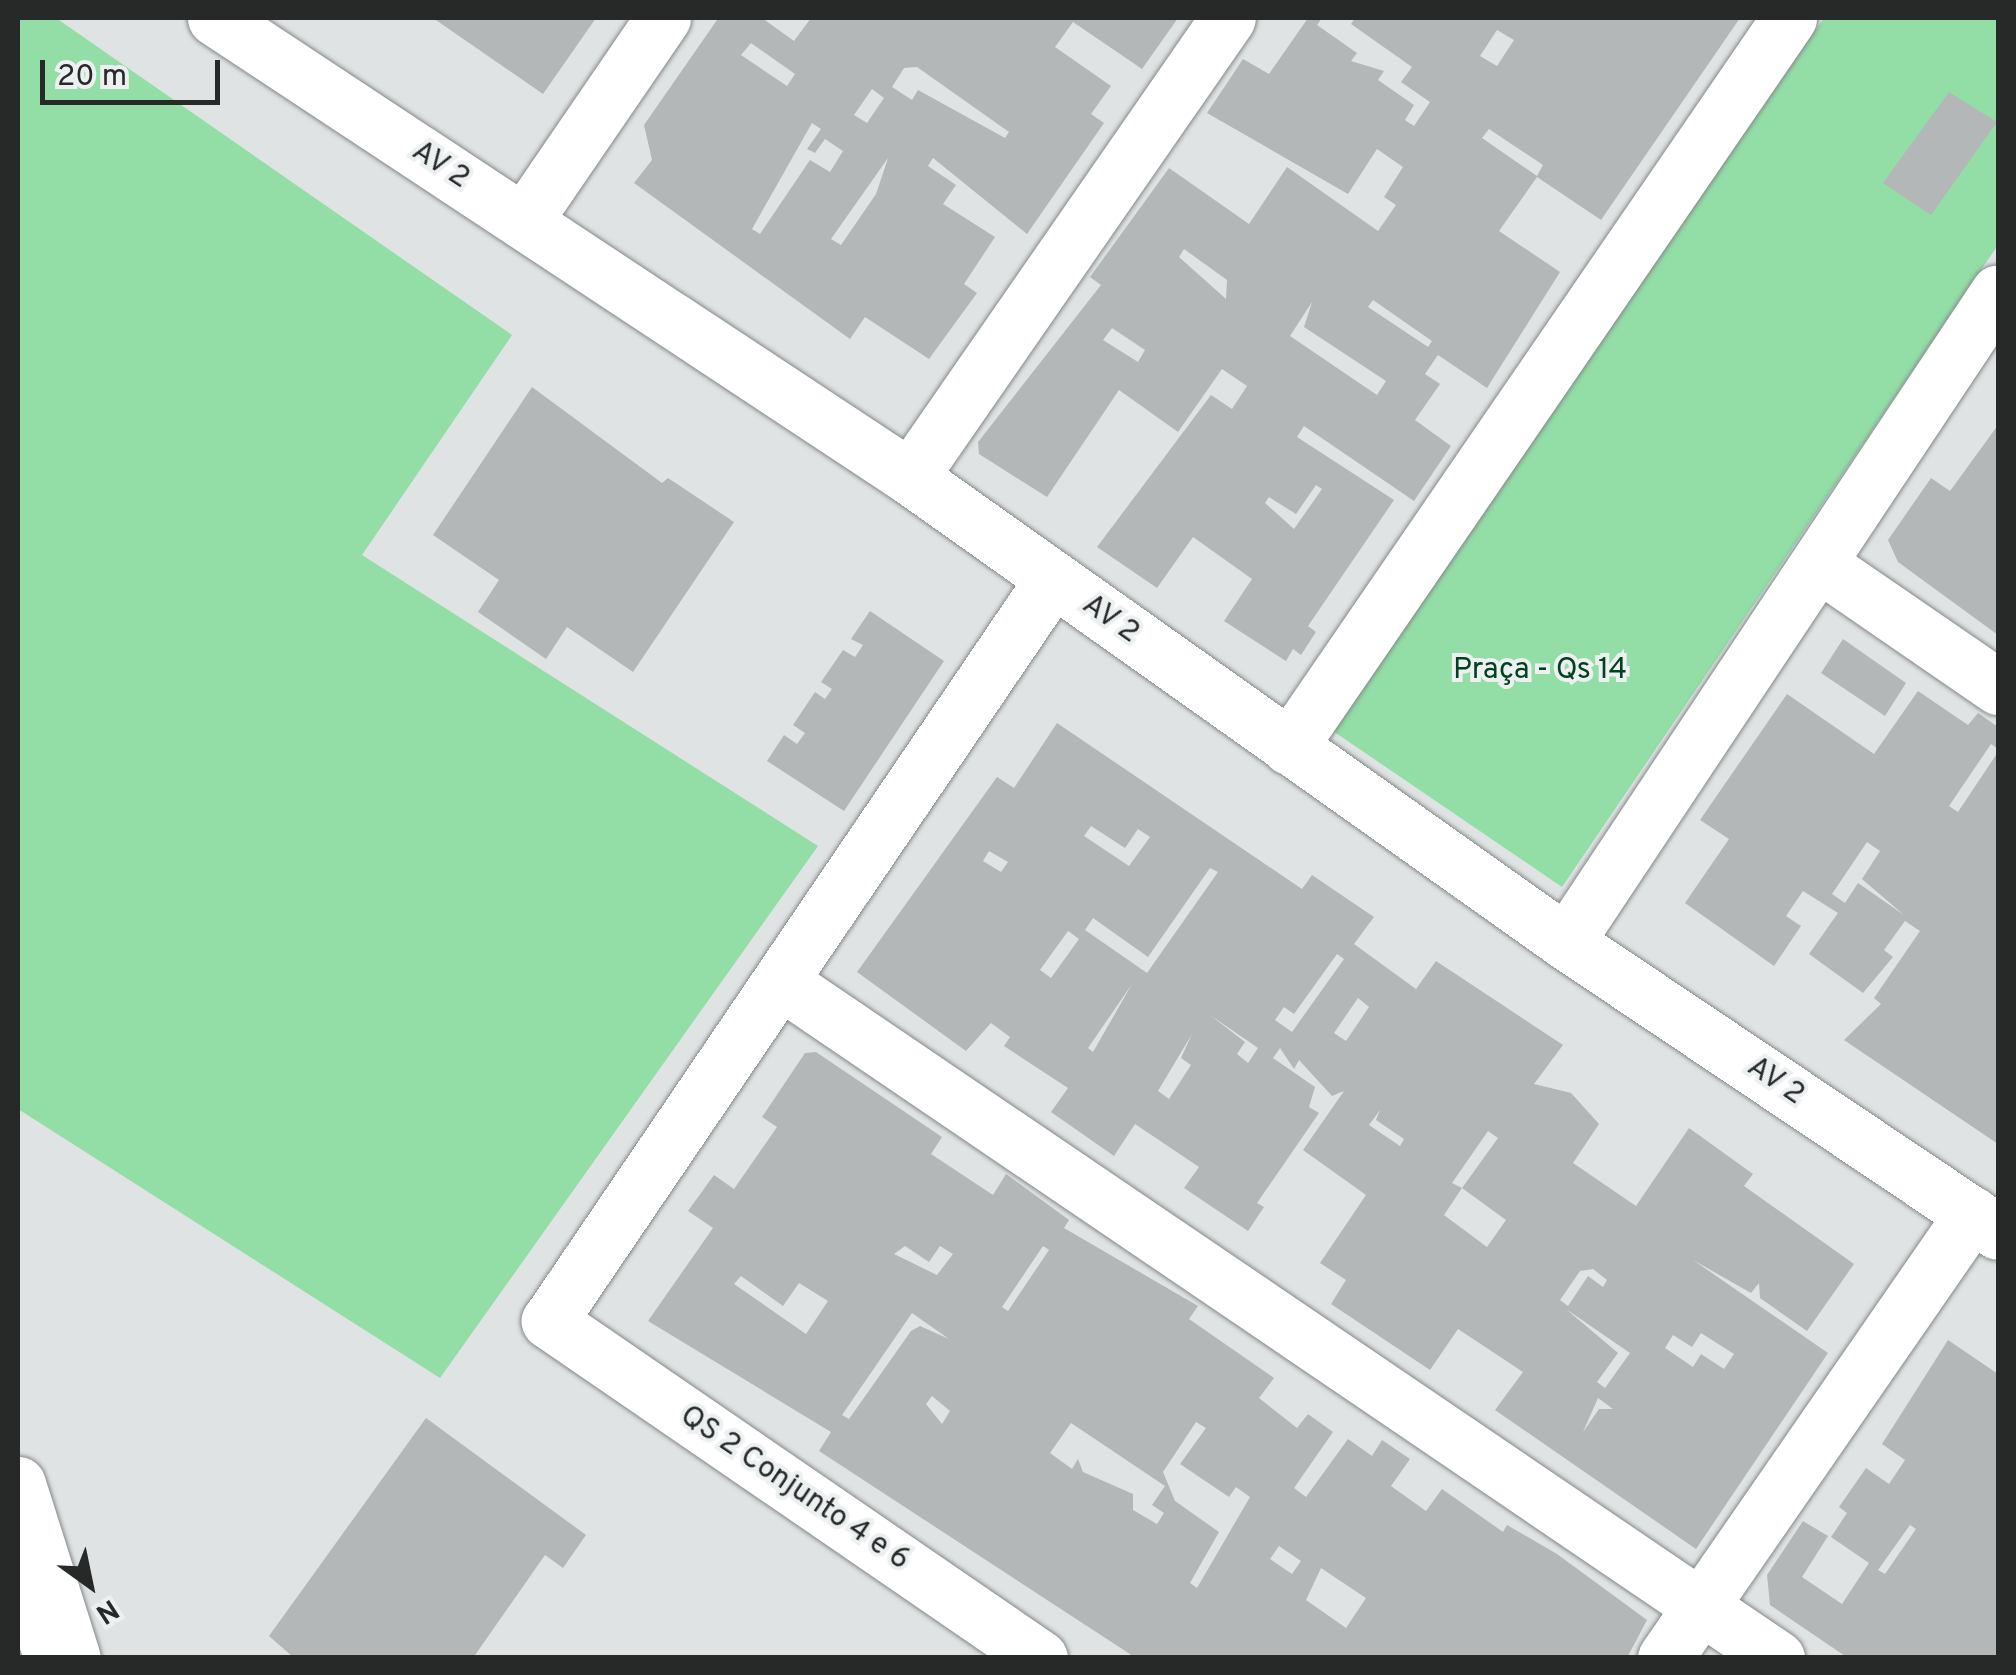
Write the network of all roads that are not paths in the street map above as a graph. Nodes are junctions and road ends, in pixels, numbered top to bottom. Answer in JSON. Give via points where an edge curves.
{"nodes":[{"id":1,"x":215,"y":18,"type":"edge"},
{"id":2,"x":663,"y":18,"type":"edge"},
{"id":3,"x":1228,"y":18,"type":"edge"},
{"id":4,"x":1788,"y":18,"type":"edge"},
{"id":5,"x":524,"y":221,"type":"junction"},
{"id":6,"x":1998,"y":292,"type":"edge"},
{"id":7,"x":910,"y":477,"type":"junction"},
{"id":8,"x":1822,"y":566,"type":"junction"},
{"id":9,"x":1052,"y":580,"type":"junction"},
{"id":10,"x":1998,"y":686,"type":"edge"},
{"id":11,"x":1289,"y":747,"type":"junction"},
{"id":12,"x":1566,"y":942,"type":"junction"},
{"id":13,"x":781,"y":982,"type":"junction"},
{"id":14,"x":1985,"y":1223,"type":"edge"},
{"id":15,"x":18,"y":1484,"type":"edge"},
{"id":16,"x":18,"y":1576,"type":"edge"},
{"id":17,"x":1701,"y":1606,"type":"junction"},
{"id":18,"x":44,"y":1658,"type":"edge"},
{"id":19,"x":73,"y":1658,"type":"edge"},
{"id":20,"x":1040,"y":1658,"type":"edge"},
{"id":21,"x":1665,"y":1658,"type":"edge"},
{"id":22,"x":1777,"y":1658,"type":"edge"}],
"edges":[{"from":1,"to":5,"type":"street","name":"AV 2"},
{"from":2,"to":5,"type":"street"},
{"from":3,"to":7,"type":"street"},
{"from":4,"to":11,"type":"street"},
{"from":5,"to":7,"type":"street","name":"AV 2"},
{"from":6,"to":8,"type":"street"},
{"from":7,"to":9,"type":"street","name":"AV 2"},
{"from":8,"to":10,"type":"street"},
{"from":8,"to":12,"type":"street"},
{"from":9,"to":11,"type":"street","name":"AV 2"},
{"from":9,"to":13,"type":"street"},
{"from":11,"to":12,"type":"street","name":"AV 2"},
{"from":12,"to":14,"type":"street","name":"AV 2"},
{"from":13,"to":17,"type":"street"},
{"from":13,"to":20,"type":"street","name":"QS 2 Conjunto 4 e 6","via":[[548,1321]]},
{"from":14,"to":17,"type":"street"},
{"from":15,"to":19,"type":"street"},
{"from":16,"to":18,"type":"street"},
{"from":17,"to":21,"type":"street"},
{"from":17,"to":22,"type":"street"}]}
